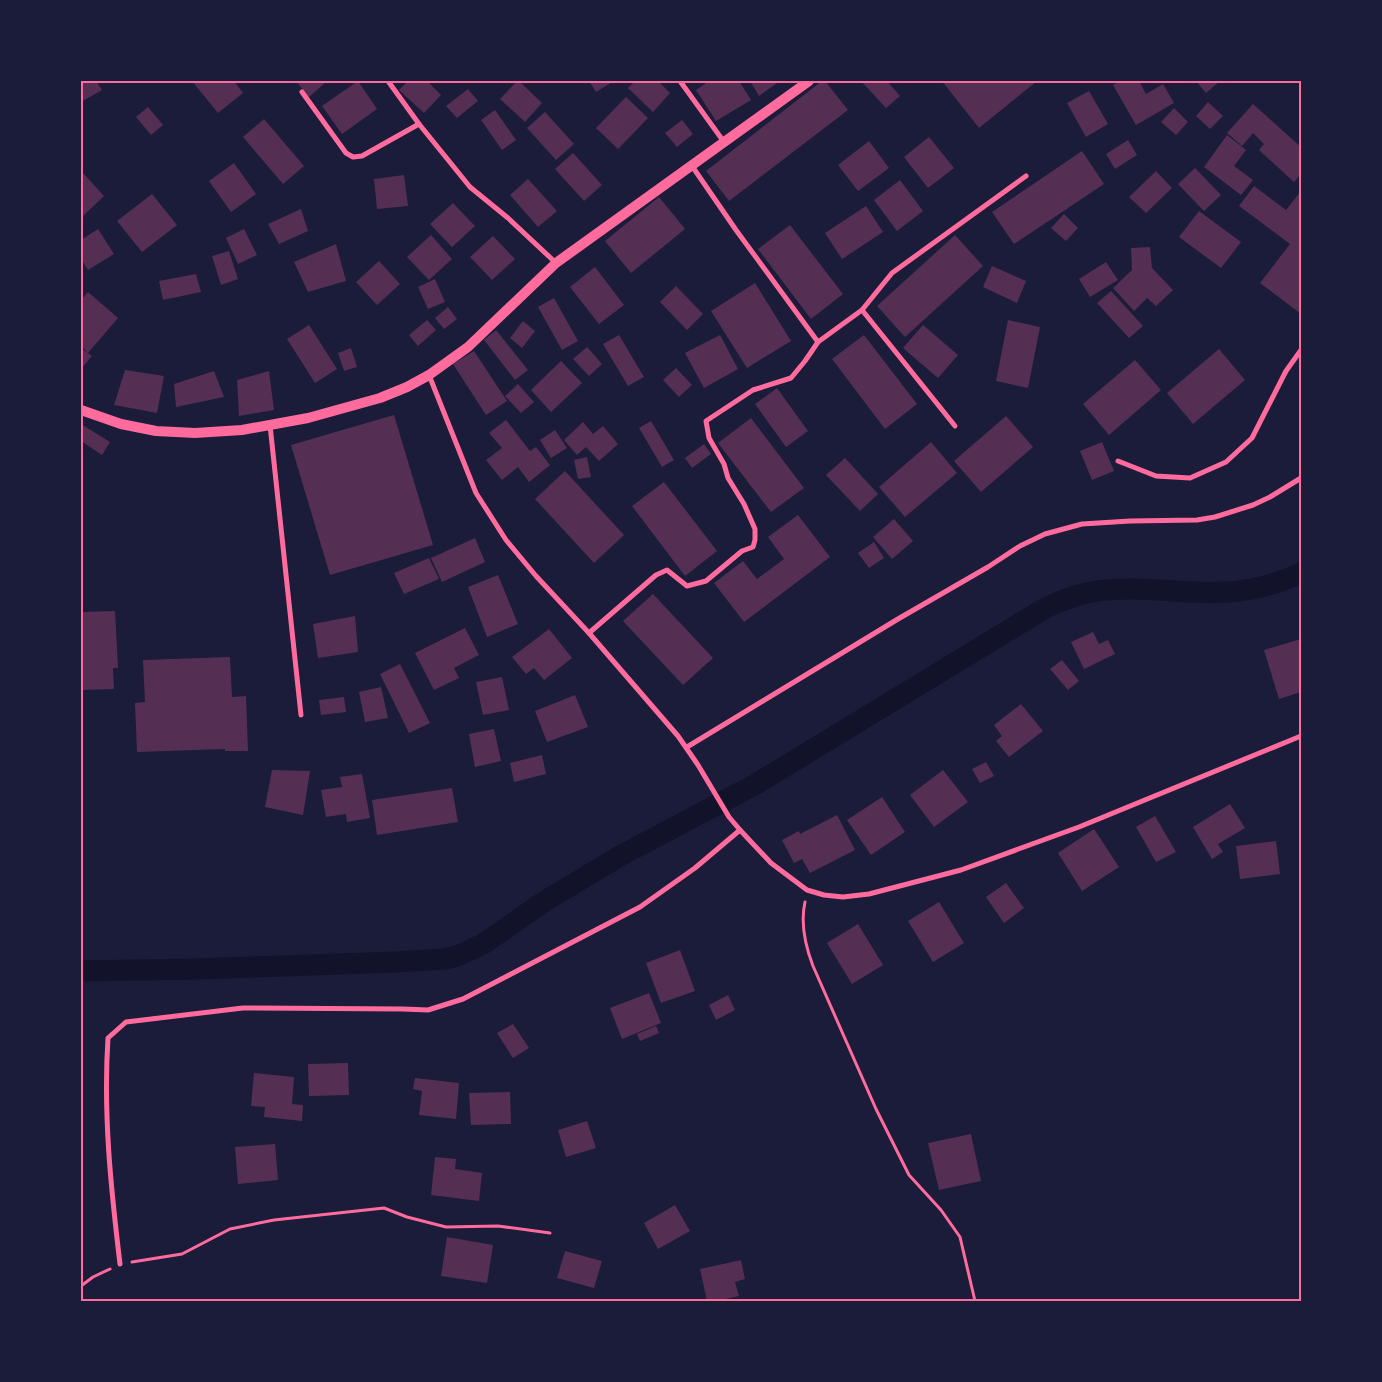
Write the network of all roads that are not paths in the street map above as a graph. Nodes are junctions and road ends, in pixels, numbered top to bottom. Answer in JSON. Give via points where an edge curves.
{"nodes":[{"id":1,"x":388,"y":81,"type":"edge"},
{"id":2,"x":680,"y":81,"type":"edge"},
{"id":3,"x":808,"y":81,"type":"edge"},
{"id":4,"x":302,"y":92,"type":"dead end"},
{"id":5,"x":419,"y":124,"type":"junction"},
{"id":6,"x":724,"y":143,"type":"junction"},
{"id":7,"x":692,"y":166,"type":"junction"},
{"id":8,"x":1026,"y":176,"type":"dead end"},
{"id":9,"x":556,"y":264,"type":"junction"},
{"id":10,"x":862,"y":310,"type":"junction"},
{"id":11,"x":818,"y":342,"type":"junction"},
{"id":12,"x":1301,"y":350,"type":"edge"},
{"id":13,"x":429,"y":375,"type":"junction"},
{"id":14,"x":81,"y":410,"type":"edge"},
{"id":15,"x":270,"y":425,"type":"junction"},
{"id":16,"x":955,"y":426,"type":"dead end"},
{"id":17,"x":1118,"y":461,"type":"dead end"},
{"id":18,"x":1301,"y":478,"type":"edge"},
{"id":19,"x":589,"y":633,"type":"junction"},
{"id":20,"x":301,"y":715,"type":"dead end"},
{"id":21,"x":1301,"y":736,"type":"edge"},
{"id":22,"x":687,"y":747,"type":"junction"},
{"id":23,"x":740,"y":830,"type":"junction"},
{"id":24,"x":120,"y":1264,"type":"road end"}],
"edges":[{"from":1,"to":5,"type":"street"},
{"from":2,"to":6,"type":"street"},
{"from":3,"to":6,"type":"main road"},
{"from":4,"to":5,"type":"street","via":[[353,157],[362,156]]},
{"from":5,"to":9,"type":"street","via":[[470,187]]},
{"from":6,"to":7,"type":"main road"},
{"from":7,"to":9,"type":"main road"},
{"from":7,"to":11,"type":"street"},
{"from":8,"to":10,"type":"street","via":[[892,273]]},
{"from":9,"to":13,"type":"main road","via":[[468,347]]},
{"from":10,"to":11,"type":"street"},
{"from":10,"to":16,"type":"street"},
{"from":11,"to":19,"type":"street","via":[[791,378],[753,390],[706,421],[709,438],[755,529],[752,546],[706,581],[687,586],[667,570],[656,575]]},
{"from":12,"to":17,"type":"street","via":[[1286,371],[1252,438],[1226,462],[1190,478],[1156,476]]},
{"from":13,"to":15,"type":"main road","via":[[380,398]]},
{"from":13,"to":19,"type":"street","via":[[462,462],[490,518],[536,576]]},
{"from":14,"to":15,"type":"main road","via":[[121,424],[156,430],[195,433]]},
{"from":15,"to":20,"type":"street"},
{"from":18,"to":22,"type":"street","via":[[1254,505],[1215,517],[1082,524],[1045,534]]},
{"from":19,"to":22,"type":"street"},
{"from":21,"to":23,"type":"street","via":[[1079,827],[961,870],[869,894],[843,897],[808,890],[771,863]]},
{"from":22,"to":23,"type":"street"},
{"from":23,"to":24,"type":"street","via":[[640,908],[443,1007],[428,1010],[243,1008],[126,1022],[108,1038],[106,1076],[108,1163]]}]}
